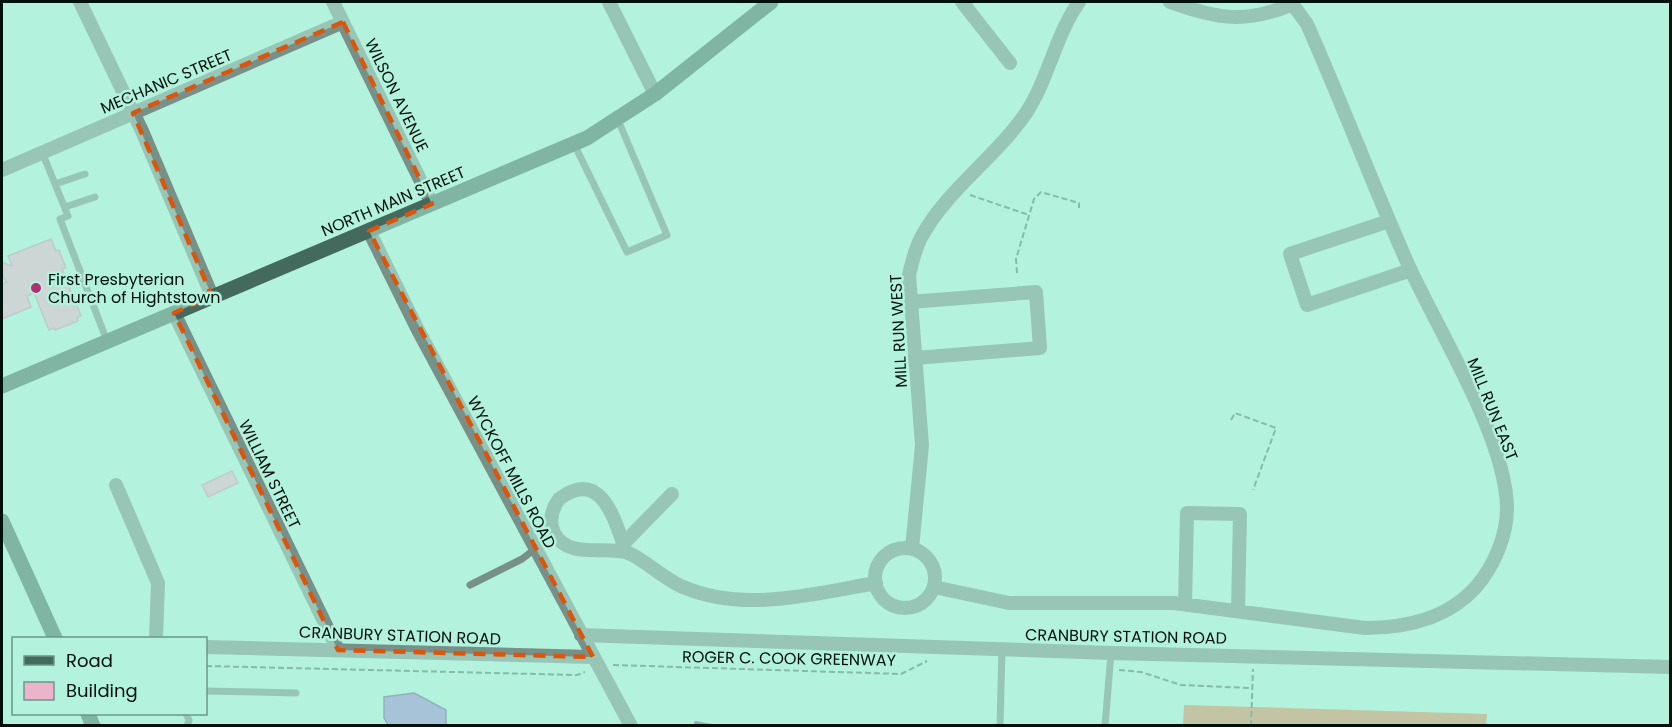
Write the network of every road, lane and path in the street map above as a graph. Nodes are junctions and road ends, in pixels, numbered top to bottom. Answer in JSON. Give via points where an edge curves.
{"nodes":[{"id":1,"x":80,"y":2,"type":"edge"},
{"id":2,"x":333,"y":2,"type":"edge"},
{"id":3,"x":609,"y":2,"type":"edge"},
{"id":4,"x":771,"y":2,"type":"edge"},
{"id":5,"x":962,"y":2,"type":"edge"},
{"id":6,"x":1079,"y":2,"type":"edge"},
{"id":7,"x":1170,"y":2,"type":"edge"},
{"id":8,"x":1292,"y":3,"type":"edge"},
{"id":9,"x":343,"y":22,"type":"junction"},
{"id":10,"x":1010,"y":63,"type":"dead end"},
{"id":11,"x":655,"y":94,"type":"junction"},
{"id":12,"x":133,"y":113,"type":"junction"},
{"id":13,"x":618,"y":120,"type":"junction"},
{"id":14,"x":574,"y":144,"type":"junction"},
{"id":15,"x":42,"y":152,"type":"junction"},
{"id":16,"x":2,"y":170,"type":"edge"},
{"id":17,"x":85,"y":174,"type":"dead end"},
{"id":18,"x":55,"y":184,"type":"junction"},
{"id":19,"x":961,"y":188,"type":"junction"},
{"id":20,"x":95,"y":196,"type":"dead end"},
{"id":21,"x":432,"y":204,"type":"junction"},
{"id":22,"x":65,"y":207,"type":"junction"},
{"id":23,"x":1079,"y":208,"type":"dead end"},
{"id":24,"x":1029,"y":215,"type":"junction"},
{"id":25,"x":1389,"y":220,"type":"junction"},
{"id":26,"x":369,"y":231,"type":"junction"},
{"id":27,"x":1411,"y":270,"type":"junction"},
{"id":28,"x":1017,"y":273,"type":"dead end"},
{"id":29,"x":212,"y":296,"type":"junction"},
{"id":30,"x":910,"y":302,"type":"junction"},
{"id":31,"x":174,"y":313,"type":"junction"},
{"id":32,"x":107,"y":341,"type":"junction"},
{"id":33,"x":915,"y":358,"type":"junction"},
{"id":34,"x":2,"y":386,"type":"edge"},
{"id":35,"x":1231,"y":420,"type":"dead end"},
{"id":36,"x":116,"y":485,"type":"dead end"},
{"id":37,"x":1253,"y":490,"type":"dead end"},
{"id":38,"x":672,"y":494,"type":"dead end"},
{"id":39,"x":2,"y":521,"type":"edge"},
{"id":40,"x":557,"y":538,"type":"junction"},
{"id":41,"x":625,"y":548,"type":"junction"},
{"id":42,"x":535,"y":549,"type":"junction"},
{"id":43,"x":912,"y":549,"type":"junction"},
{"id":44,"x":876,"y":583,"type":"junction"},
{"id":45,"x":471,"y":585,"type":"dead end"},
{"id":46,"x":934,"y":587,"type":"junction"},
{"id":47,"x":1185,"y":604,"type":"junction"},
{"id":48,"x":1238,"y":611,"type":"junction"},
{"id":49,"x":581,"y":635,"type":"junction"},
{"id":50,"x":54,"y":637,"type":"edge"},
{"id":51,"x":156,"y":637,"type":"edge"},
{"id":52,"x":207,"y":647,"type":"edge"},
{"id":53,"x":1002,"y":649,"type":"junction"},
{"id":54,"x":338,"y":650,"type":"junction"},
{"id":55,"x":1112,"y":653,"type":"junction"},
{"id":56,"x":1254,"y":655,"type":"junction"},
{"id":57,"x":593,"y":657,"type":"junction"},
{"id":58,"x":937,"y":660,"type":"dead end"},
{"id":59,"x":610,"y":665,"type":"dead end"},
{"id":60,"x":207,"y":666,"type":"edge"},
{"id":61,"x":1671,"y":667,"type":"edge"},
{"id":62,"x":1110,"y":669,"type":"junction"},
{"id":63,"x":585,"y":672,"type":"dead end"},
{"id":64,"x":1250,"y":688,"type":"junction"},
{"id":65,"x":207,"y":691,"type":"edge"},
{"id":66,"x":296,"y":693,"type":"dead end"},
{"id":67,"x":631,"y":726,"type":"edge"},
{"id":68,"x":1000,"y":726,"type":"edge"},
{"id":69,"x":1105,"y":726,"type":"edge"},
{"id":70,"x":1251,"y":726,"type":"edge"}],
"edges":[{"from":1,"to":12,"type":"street"},
{"from":2,"to":9,"type":"street","name":"WILSON AVENUE"},
{"from":3,"to":11,"type":"street"},
{"from":4,"to":11,"type":"street","name":"NORTH MAIN STREET"},
{"from":5,"to":10,"type":"street"},
{"from":6,"to":19,"type":"street","name":"MILL RUN WEST","via":[[1069,16],[1046,78],[1031,105]]},
{"from":7,"to":8,"type":"street","via":[[1221,17],[1267,15]]},
{"from":8,"to":25,"type":"street","name":"MILL RUN EAST","via":[[1307,24]]},
{"from":9,"to":12,"type":"street","name":"MECHANIC STREET"},
{"from":9,"to":21,"type":"street","name":"WILSON AVENUE"},
{"from":11,"to":13,"type":"street","name":"NORTH MAIN STREET"},
{"from":12,"to":15,"type":"street","name":"MECHANIC STREET"},
{"from":12,"to":29,"type":"street"},
{"from":13,"to":14,"type":"street","name":"NORTH MAIN STREET"},
{"from":13,"to":14,"type":"lane","via":[[667,235],[627,252]]},
{"from":14,"to":21,"type":"street","name":"NORTH MAIN STREET"},
{"from":15,"to":16,"type":"street","name":"MECHANIC STREET"},
{"from":15,"to":18,"type":"lane"},
{"from":17,"to":18,"type":"lane"},
{"from":18,"to":22,"type":"lane"},
{"from":19,"to":24,"type":"path","via":[[976,198]]},
{"from":19,"to":30,"type":"street","name":"MILL RUN WEST","via":[[922,236],[909,275]]},
{"from":20,"to":22,"type":"lane"},
{"from":21,"to":26,"type":"street","name":"NORTH MAIN STREET"},
{"from":22,"to":32,"type":"lane","via":[[68,216],[60,219]]},
{"from":23,"to":24,"type":"path","via":[[1079,203],[1041,192]]},
{"from":24,"to":28,"type":"path","via":[[1016,259]]},
{"from":25,"to":27,"type":"street","name":"MILL RUN EAST"},
{"from":25,"to":27,"type":"street","via":[[1290,254],[1307,305]]},
{"from":26,"to":29,"type":"street","name":"NORTH MAIN STREET"},
{"from":26,"to":42,"type":"street","name":"WYCKOFF MILLS ROAD"},
{"from":27,"to":48,"type":"street","name":"MILL RUN EAST","via":[[1494,446],[1506,488],[1506,523],[1493,562],[1468,595],[1435,617],[1405,626],[1365,628]]},
{"from":29,"to":31,"type":"street","name":"NORTH MAIN STREET"},
{"from":30,"to":33,"type":"street","name":"MILL RUN WEST"},
{"from":30,"to":33,"type":"street","via":[[1036,292],[1040,348]]},
{"from":31,"to":32,"type":"street","name":"NORTH MAIN STREET"},
{"from":31,"to":54,"type":"street","name":"WILLIAM STREET"},
{"from":32,"to":34,"type":"street","name":"NORTH MAIN STREET"},
{"from":33,"to":43,"type":"street","name":"MILL RUN WEST","via":[[922,445]]},
{"from":35,"to":37,"type":"path","via":[[1236,412],[1276,428]]},
{"from":36,"to":51,"type":"street","via":[[158,583]]},
{"from":38,"to":41,"type":"street"},
{"from":39,"to":50,"type":"street"},
{"from":40,"to":41,"type":"street","via":[[573,548]]},
{"from":40,"to":41,"type":"street","via":[[551,518],[559,499],[578,489],[588,490],[604,499]]},
{"from":40,"to":42,"type":"street"},
{"from":41,"to":44,"type":"street","via":[[682,587],[729,599],[790,599]]},
{"from":42,"to":45,"type":"lane"},
{"from":42,"to":49,"type":"street","name":"WYCKOFF MILLS ROAD"},
{"from":43,"to":44,"type":"street","via":[[895,550],[882,560]]},
{"from":43,"to":46,"type":"street","via":[[921,553],[933,568]]},
{"from":44,"to":46,"type":"street","via":[[884,599],[899,608],[924,601]]},
{"from":46,"to":47,"type":"street","name":"MILL RUN EAST","via":[[1009,603]]},
{"from":47,"to":48,"type":"street","name":"MILL RUN EAST"},
{"from":47,"to":48,"type":"street","via":[[1187,513],[1240,514]]},
{"from":49,"to":53,"type":"street","name":"CRANBURY STATION ROAD"},
{"from":49,"to":57,"type":"street","name":"WYCKOFF MILLS ROAD"},
{"from":52,"to":54,"type":"street","name":"CRANBURY STATION ROAD"},
{"from":53,"to":55,"type":"street","name":"CRANBURY STATION ROAD"},
{"from":53,"to":68,"type":"lane"},
{"from":54,"to":57,"type":"street","name":"CRANBURY STATION ROAD"},
{"from":55,"to":56,"type":"street","name":"CRANBURY STATION ROAD"},
{"from":55,"to":62,"type":"lane"},
{"from":56,"to":61,"type":"street","name":"CRANBURY STATION ROAD"},
{"from":56,"to":64,"type":"path"},
{"from":57,"to":67,"type":"street","name":"WYCKOFF MILLS ROAD"},
{"from":58,"to":59,"type":"path","name":"ROGER C. COOK GREENWAY","via":[[927,660],[901,674]]},
{"from":60,"to":63,"type":"path","via":[[577,675]]},
{"from":62,"to":64,"type":"path","via":[[1141,672],[1181,685]]},
{"from":62,"to":69,"type":"lane"},
{"from":64,"to":70,"type":"path"},
{"from":65,"to":66,"type":"lane"}]}
